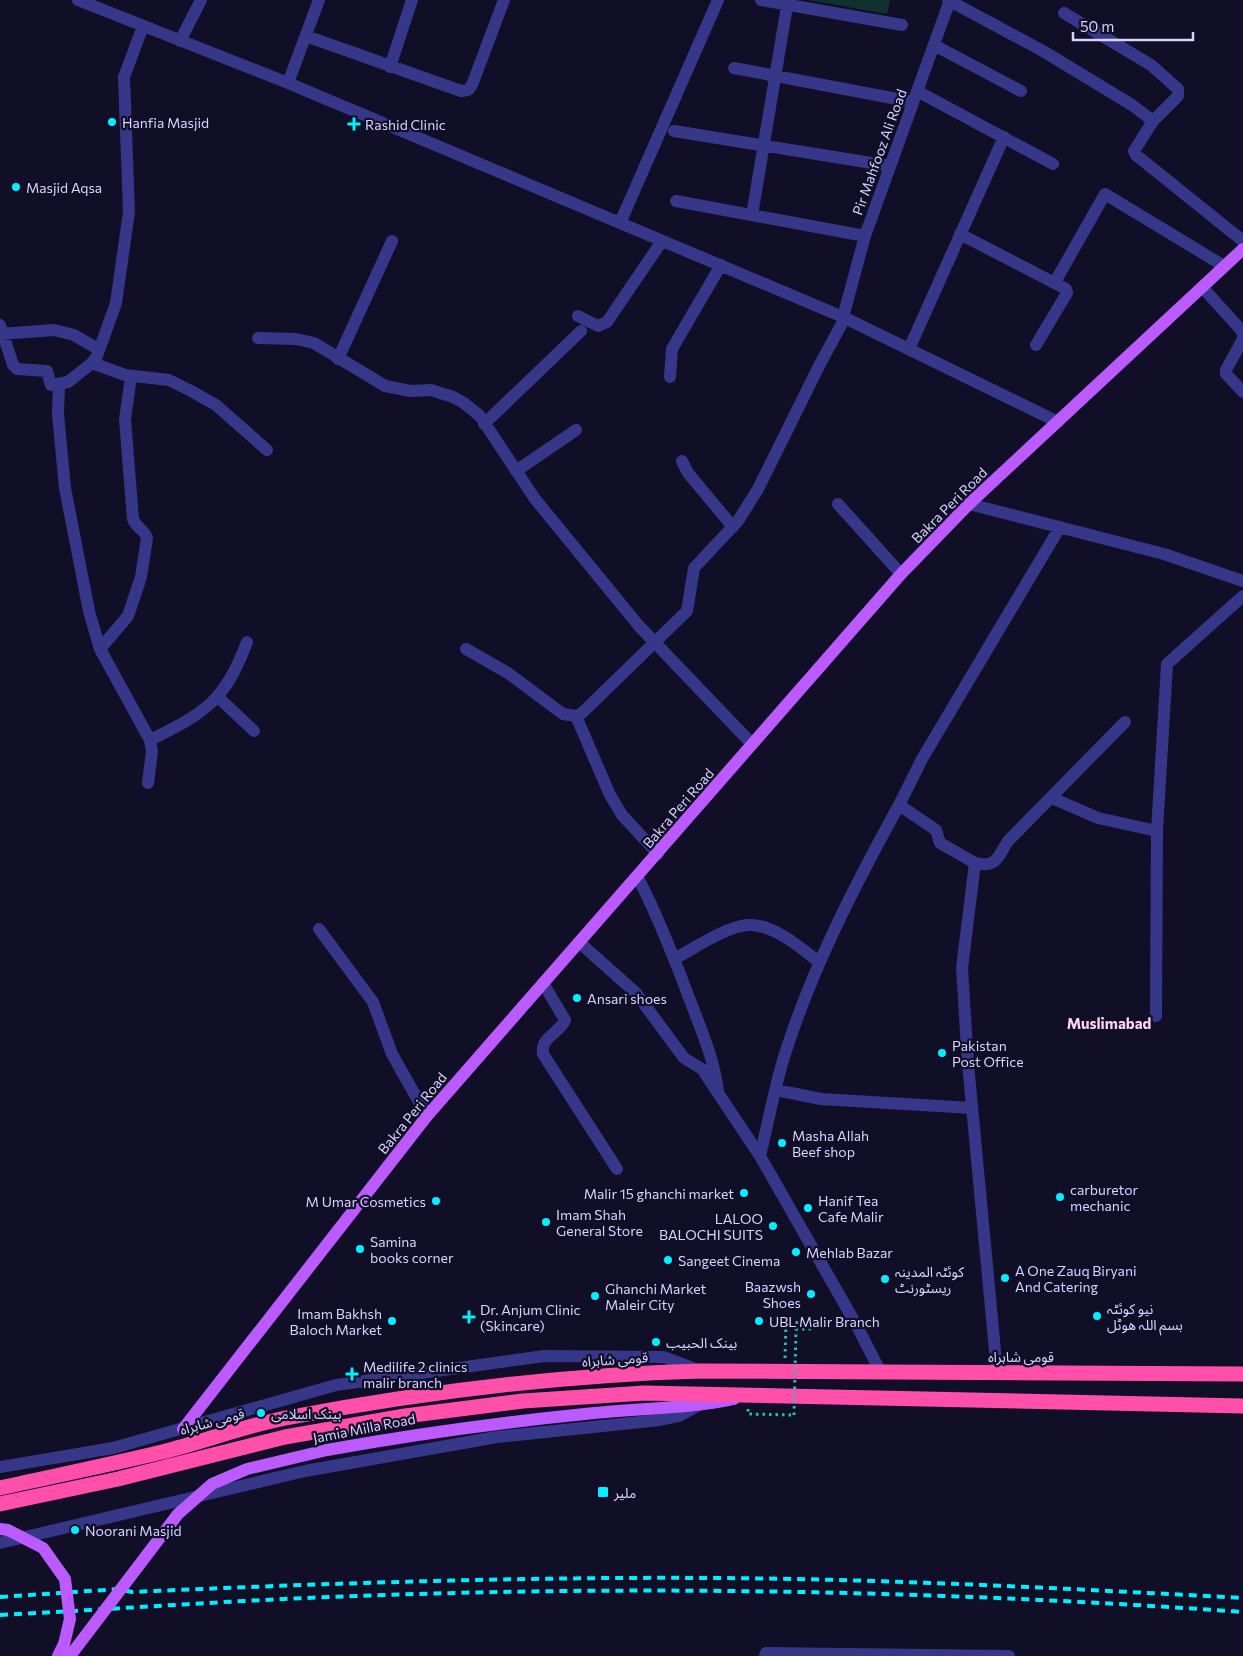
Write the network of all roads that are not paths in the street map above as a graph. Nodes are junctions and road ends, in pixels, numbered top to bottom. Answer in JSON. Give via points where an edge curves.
{"nodes":[{"id":1,"x":78,"y":0,"type":"edge"},
{"id":2,"x":201,"y":0,"type":"edge"},
{"id":3,"x":319,"y":0,"type":"edge"},
{"id":4,"x":412,"y":0,"type":"edge"},
{"id":5,"x":504,"y":0,"type":"edge"},
{"id":6,"x":718,"y":0,"type":"edge"},
{"id":7,"x":761,"y":0,"type":"edge"},
{"id":8,"x":949,"y":0,"type":"edge"},
{"id":9,"x":788,"y":2,"type":"edge"},
{"id":10,"x":1064,"y":13,"type":"dead end"},
{"id":11,"x":902,"y":25,"type":"dead end"},
{"id":12,"x":143,"y":26,"type":"junction"},
{"id":13,"x":306,"y":36,"type":"junction"},
{"id":14,"x":180,"y":41,"type":"junction"},
{"id":15,"x":934,"y":45,"type":"junction"},
{"id":16,"x":390,"y":67,"type":"junction"},
{"id":17,"x":734,"y":68,"type":"dead end"},
{"id":18,"x":775,"y":76,"type":"junction"},
{"id":19,"x":288,"y":83,"type":"junction"},
{"id":20,"x":1021,"y":91,"type":"dead end"},
{"id":21,"x":916,"y":96,"type":"junction"},
{"id":22,"x":1153,"y":121,"type":"junction"},
{"id":23,"x":674,"y":131,"type":"dead end"},
{"id":24,"x":1004,"y":137,"type":"junction"},
{"id":25,"x":763,"y":145,"type":"junction"},
{"id":26,"x":1053,"y":164,"type":"dead end"},
{"id":27,"x":890,"y":166,"type":"junction"},
{"id":28,"x":676,"y":201,"type":"dead end"},
{"id":29,"x":752,"y":215,"type":"junction"},
{"id":30,"x":620,"y":223,"type":"junction"},
{"id":31,"x":960,"y":234,"type":"junction"},
{"id":32,"x":865,"y":236,"type":"junction"},
{"id":33,"x":392,"y":241,"type":"dead end"},
{"id":34,"x":662,"y":241,"type":"junction"},
{"id":35,"x":1243,"y":241,"type":"edge"},
{"id":36,"x":1243,"y":249,"type":"edge"},
{"id":37,"x":721,"y":265,"type":"junction"},
{"id":38,"x":1224,"y":266,"type":"junction"},
{"id":39,"x":1055,"y":282,"type":"junction"},
{"id":40,"x":1203,"y":288,"type":"junction"},
{"id":41,"x":578,"y":316,"type":"dead end"},
{"id":42,"x":844,"y":318,"type":"junction"},
{"id":43,"x":1,"y":331,"type":"edge"},
{"id":44,"x":581,"y":331,"type":"dead end"},
{"id":45,"x":258,"y":338,"type":"dead end"},
{"id":46,"x":1243,"y":338,"type":"edge"},
{"id":47,"x":1036,"y":344,"type":"dead end"},
{"id":48,"x":98,"y":349,"type":"junction"},
{"id":49,"x":909,"y":349,"type":"junction"},
{"id":50,"x":338,"y":359,"type":"junction"},
{"id":51,"x":92,"y":363,"type":"junction"},
{"id":52,"x":131,"y":377,"type":"junction"},
{"id":53,"x":670,"y":377,"type":"dead end"},
{"id":54,"x":59,"y":385,"type":"junction"},
{"id":55,"x":1243,"y":392,"type":"edge"},
{"id":56,"x":1058,"y":422,"type":"junction"},
{"id":57,"x":484,"y":424,"type":"junction"},
{"id":58,"x":576,"y":430,"type":"dead end"},
{"id":59,"x":267,"y":450,"type":"dead end"},
{"id":60,"x":682,"y":461,"type":"dead end"},
{"id":61,"x":516,"y":470,"type":"junction"},
{"id":62,"x":838,"y":504,"type":"dead end"},
{"id":63,"x":969,"y":504,"type":"junction"},
{"id":64,"x":733,"y":527,"type":"junction"},
{"id":65,"x":1060,"y":527,"type":"junction"},
{"id":66,"x":901,"y":574,"type":"junction"},
{"id":67,"x":1243,"y":581,"type":"edge"},
{"id":68,"x":1243,"y":596,"type":"edge"},
{"id":69,"x":247,"y":642,"type":"dead end"},
{"id":70,"x":654,"y":642,"type":"junction"},
{"id":71,"x":100,"y":649,"type":"junction"},
{"id":72,"x":466,"y":649,"type":"dead end"},
{"id":73,"x":218,"y":697,"type":"junction"},
{"id":74,"x":576,"y":716,"type":"junction"},
{"id":75,"x":1125,"y":722,"type":"dead end"},
{"id":76,"x":254,"y":731,"type":"dead end"},
{"id":77,"x":150,"y":740,"type":"junction"},
{"id":78,"x":752,"y":744,"type":"junction"},
{"id":79,"x":148,"y":783,"type":"dead end"},
{"id":80,"x":1052,"y":798,"type":"junction"},
{"id":81,"x":899,"y":806,"type":"junction"},
{"id":82,"x":1157,"y":831,"type":"junction"},
{"id":83,"x":658,"y":854,"type":"junction"},
{"id":84,"x":975,"y":863,"type":"junction"},
{"id":85,"x":638,"y":878,"type":"junction"},
{"id":86,"x":319,"y":929,"type":"dead end"},
{"id":87,"x":580,"y":943,"type":"junction"},
{"id":88,"x":674,"y":959,"type":"junction"},
{"id":89,"x":819,"y":962,"type":"junction"},
{"id":90,"x":543,"y":983,"type":"junction"},
{"id":91,"x":1156,"y":1016,"type":"dead end"},
{"id":92,"x":776,"y":1090,"type":"junction"},
{"id":93,"x":718,"y":1093,"type":"junction"},
{"id":94,"x":972,"y":1108,"type":"junction"},
{"id":95,"x":428,"y":1116,"type":"junction"},
{"id":96,"x":760,"y":1156,"type":"junction"},
{"id":97,"x":617,"y":1169,"type":"dead end"},
{"id":98,"x":701,"y":1371,"type":"junction"},
{"id":99,"x":880,"y":1372,"type":"junction"},
{"id":100,"x":997,"y":1372,"type":"junction"},
{"id":101,"x":1243,"y":1374,"type":"edge"},
{"id":102,"x":748,"y":1395,"type":"junction"},
{"id":103,"x":701,"y":1404,"type":"junction"},
{"id":104,"x":1243,"y":1406,"type":"edge"},
{"id":105,"x":183,"y":1429,"type":"junction"},
{"id":106,"x":0,"y":1467,"type":"edge"},
{"id":107,"x":0,"y":1488,"type":"edge"},
{"id":108,"x":0,"y":1504,"type":"edge"},
{"id":109,"x":0,"y":1529,"type":"edge"},
{"id":110,"x":0,"y":1543,"type":"edge"},
{"id":111,"x":58,"y":1656,"type":"edge"},
{"id":112,"x":70,"y":1656,"type":"edge"},
{"id":113,"x":765,"y":1656,"type":"edge"},
{"id":114,"x":1009,"y":1656,"type":"edge"}],
"edges":[{"from":1,"to":12,"type":"street"},
{"from":2,"to":14,"type":"street"},
{"from":3,"to":13,"type":"street"},
{"from":4,"to":16,"type":"street"},
{"from":5,"to":16,"type":"street","via":[[468,90],[462,91]]},
{"from":6,"to":30,"type":"street"},
{"from":7,"to":9,"type":"street"},
{"from":8,"to":15,"type":"street","name":"Pir Mahfooz Ali Road"},
{"from":8,"to":22,"type":"street","via":[[1043,51]]},
{"from":9,"to":11,"type":"street"},
{"from":9,"to":18,"type":"street"},
{"from":10,"to":22,"type":"street","via":[[1151,65],[1178,89],[1178,96]]},
{"from":12,"to":14,"type":"street"},
{"from":12,"to":48,"type":"street","via":[[124,77],[129,212],[121,275],[116,303]]},
{"from":13,"to":16,"type":"street"},
{"from":13,"to":19,"type":"street"},
{"from":14,"to":19,"type":"street"},
{"from":15,"to":20,"type":"street"},
{"from":15,"to":21,"type":"street","name":"Pir Mahfooz Ali Road"},
{"from":17,"to":18,"type":"street"},
{"from":18,"to":21,"type":"street"},
{"from":18,"to":25,"type":"street"},
{"from":19,"to":30,"type":"street"},
{"from":21,"to":24,"type":"street"},
{"from":21,"to":27,"type":"street","name":"Pir Mahfooz Ali Road"},
{"from":22,"to":35,"type":"street","via":[[1134,147],[1136,155]]},
{"from":23,"to":25,"type":"street"},
{"from":24,"to":26,"type":"street"},
{"from":24,"to":31,"type":"street"},
{"from":25,"to":27,"type":"street"},
{"from":25,"to":29,"type":"street"},
{"from":27,"to":32,"type":"street","name":"Pir Mahfooz Ali Road"},
{"from":28,"to":29,"type":"street"},
{"from":29,"to":32,"type":"street"},
{"from":30,"to":34,"type":"street"},
{"from":31,"to":39,"type":"street"},
{"from":31,"to":49,"type":"street"},
{"from":32,"to":42,"type":"street","name":"Pir Mahfooz Ali Road"},
{"from":33,"to":50,"type":"street"},
{"from":34,"to":37,"type":"street"},
{"from":34,"to":41,"type":"street","via":[[607,322],[598,326]]},
{"from":36,"to":38,"type":"main road","name":"Bakra Peri Road"},
{"from":37,"to":42,"type":"street"},
{"from":37,"to":53,"type":"street","via":[[672,349]]},
{"from":38,"to":39,"type":"street","via":[[1105,194]]},
{"from":38,"to":40,"type":"main road","name":"Bakra Peri Road"},
{"from":39,"to":47,"type":"street","via":[[1067,293]]},
{"from":40,"to":46,"type":"street","via":[[1242,331]]},
{"from":40,"to":56,"type":"main road","name":"Bakra Peri Road"},
{"from":42,"to":49,"type":"street"},
{"from":42,"to":64,"type":"street","name":"Pir Mahfooz Ali Road","via":[[758,489]]},
{"from":43,"to":48,"type":"street","via":[[54,330],[74,335]]},
{"from":43,"to":54,"type":"street","via":[[17,369],[47,371],[51,385]]},
{"from":44,"to":57,"type":"street"},
{"from":45,"to":50,"type":"street","via":[[278,337],[314,343]]},
{"from":46,"to":55,"type":"street","via":[[1226,370],[1230,381]]},
{"from":48,"to":51,"type":"street"},
{"from":49,"to":56,"type":"street"},
{"from":50,"to":57,"type":"street","via":[[385,386],[411,391],[431,390],[453,397],[480,416]]},
{"from":51,"to":52,"type":"street"},
{"from":51,"to":54,"type":"street"},
{"from":52,"to":59,"type":"street","via":[[163,379],[191,391],[216,405]]},
{"from":52,"to":71,"type":"street","via":[[125,419],[133,519],[147,538],[128,616]]},
{"from":54,"to":71,"type":"street","via":[[58,414],[65,488],[89,611]]},
{"from":56,"to":63,"type":"main road","name":"Bakra Peri Road"},
{"from":57,"to":61,"type":"street"},
{"from":58,"to":61,"type":"street"},
{"from":60,"to":64,"type":"street","via":[[688,473]]},
{"from":61,"to":70,"type":"street","via":[[535,499]]},
{"from":62,"to":66,"type":"street"},
{"from":63,"to":65,"type":"street"},
{"from":63,"to":66,"type":"main road","name":"Bakra Peri Road"},
{"from":64,"to":70,"type":"street","name":"Pir Mahfooz Ali Road","via":[[694,568],[687,611]]},
{"from":65,"to":67,"type":"street","via":[[1164,554]]},
{"from":65,"to":81,"type":"street","via":[[922,759]]},
{"from":66,"to":78,"type":"main road","name":"Bakra Peri Road"},
{"from":68,"to":82,"type":"street","via":[[1167,664]]},
{"from":69,"to":73,"type":"street","via":[[235,673]]},
{"from":70,"to":74,"type":"street","name":"Pir Mahfooz Ali Road"},
{"from":70,"to":78,"type":"street"},
{"from":71,"to":77,"type":"street"},
{"from":72,"to":74,"type":"street","via":[[508,673],[563,714]]},
{"from":73,"to":76,"type":"street"},
{"from":73,"to":77,"type":"street","via":[[190,721]]},
{"from":74,"to":83,"type":"street","via":[[622,816]]},
{"from":75,"to":80,"type":"street"},
{"from":77,"to":79,"type":"street","via":[[152,751]]},
{"from":78,"to":83,"type":"main road","name":"Bakra Peri Road"},
{"from":80,"to":82,"type":"street","via":[[1098,818]]},
{"from":80,"to":84,"type":"street","via":[[1008,841],[993,864]]},
{"from":81,"to":84,"type":"street","via":[[936,830],[940,843]]},
{"from":81,"to":89,"type":"street","via":[[854,887]]},
{"from":82,"to":91,"type":"street"},
{"from":83,"to":85,"type":"main road","name":"Bakra Peri Road"},
{"from":84,"to":94,"type":"street","via":[[962,968]]},
{"from":85,"to":87,"type":"main road","name":"Bakra Peri Road"},
{"from":85,"to":88,"type":"street"},
{"from":86,"to":95,"type":"street","via":[[373,1002],[392,1054]]},
{"from":87,"to":90,"type":"main road","name":"Bakra Peri Road"},
{"from":87,"to":93,"type":"street","via":[[636,993],[684,1058],[702,1069]]},
{"from":88,"to":89,"type":"street","via":[[748,925],[783,936]]},
{"from":88,"to":93,"type":"street","via":[[715,1069]]},
{"from":89,"to":92,"type":"street","via":[[784,1057]]},
{"from":90,"to":95,"type":"main road","name":"Bakra Peri Road"},
{"from":90,"to":97,"type":"street","via":[[565,1020],[545,1041],[543,1054]]},
{"from":92,"to":94,"type":"street","via":[[821,1099]]},
{"from":92,"to":96,"type":"street"},
{"from":93,"to":96,"type":"street"},
{"from":94,"to":100,"type":"street"},
{"from":95,"to":105,"type":"main road","name":"Bakra Peri Road"},
{"from":96,"to":99,"type":"street"},
{"from":98,"to":99,"type":"highway","name":"قومی شاہراہ"},
{"from":98,"to":105,"type":"street","via":[[664,1357],[544,1356],[336,1386]]},
{"from":98,"to":107,"type":"highway","name":"قومی شاہراہ","via":[[646,1373],[406,1397],[293,1417],[162,1452]]},
{"from":99,"to":100,"type":"highway","name":"قومی شاہراہ"},
{"from":100,"to":101,"type":"highway","name":"قومی شاہراہ"},
{"from":102,"to":103,"type":"main road","name":"Jamia Milla Road"},
{"from":102,"to":104,"type":"highway"},
{"from":102,"to":108,"type":"highway","via":[[644,1393],[523,1401],[405,1416],[285,1437],[118,1479]]},
{"from":103,"to":110,"type":"street","via":[[679,1416],[660,1420],[497,1437],[305,1471]]},
{"from":103,"to":112,"type":"main road","name":"Jamia Milla Road","bridge":true,"via":[[422,1432],[248,1469],[212,1484],[178,1514]]},
{"from":105,"to":106,"type":"street","via":[[113,1448]]},
{"from":109,"to":111,"type":"main road","bridge":true,"via":[[43,1548],[65,1579],[70,1619]]},
{"from":113,"to":114,"type":"street","via":[[766,1653]]}]}
